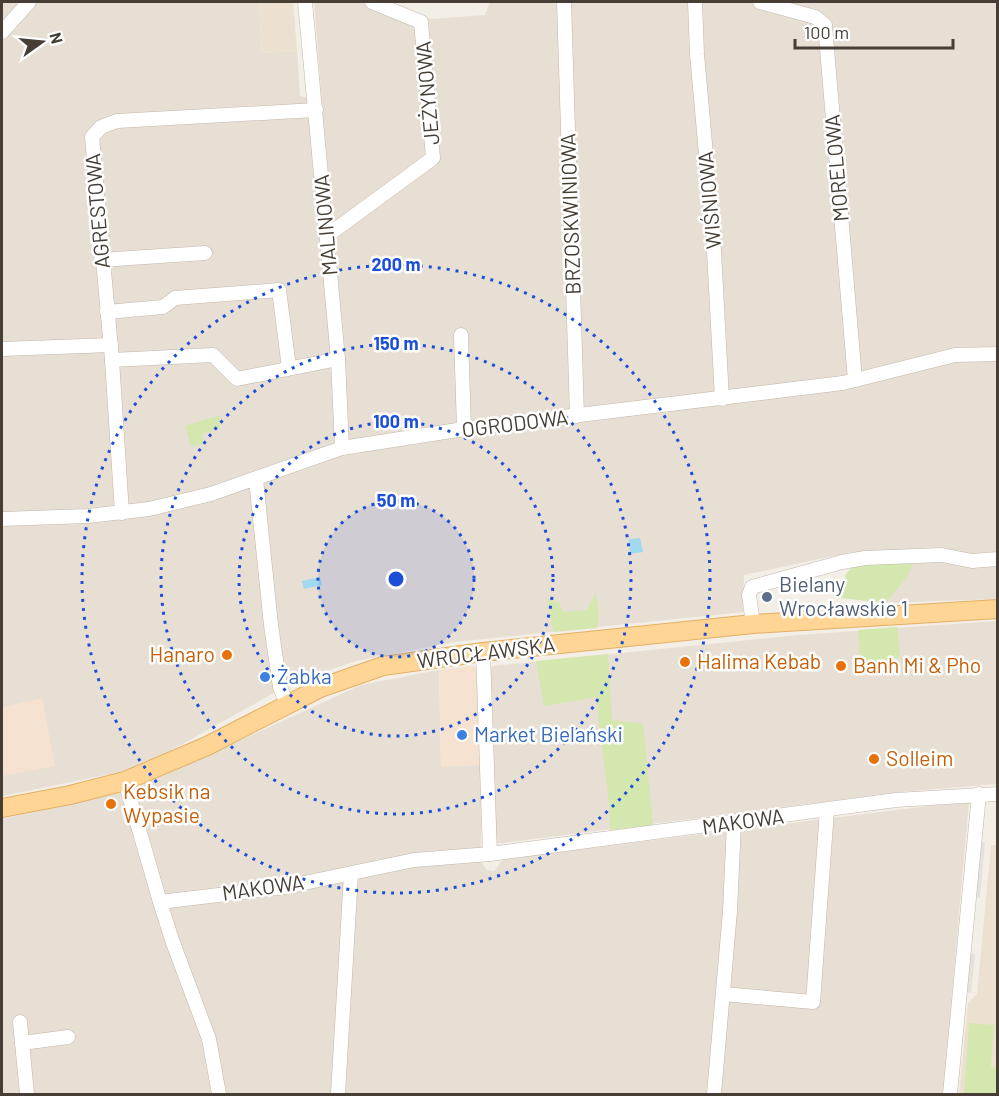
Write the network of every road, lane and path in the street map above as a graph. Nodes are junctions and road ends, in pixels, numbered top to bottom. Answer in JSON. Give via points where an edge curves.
{"nodes":[{"id":1,"x":29,"y":2,"type":"edge"},
{"id":2,"x":305,"y":2,"type":"edge"},
{"id":3,"x":372,"y":2,"type":"edge"},
{"id":4,"x":695,"y":2,"type":"edge"},
{"id":5,"x":760,"y":2,"type":"edge"},
{"id":6,"x":563,"y":7,"type":"edge"},
{"id":7,"x":2,"y":32,"type":"edge"},
{"id":8,"x":316,"y":110,"type":"junction"},
{"id":9,"x":328,"y":235,"type":"junction"},
{"id":10,"x":205,"y":253,"type":"dead end"},
{"id":11,"x":102,"y":260,"type":"junction"},
{"id":12,"x":107,"y":312,"type":"junction"},
{"id":13,"x":461,"y":334,"type":"dead end"},
{"id":14,"x":111,"y":345,"type":"junction"},
{"id":15,"x":2,"y":349,"type":"edge"},
{"id":16,"x":998,"y":354,"type":"edge"},
{"id":17,"x":338,"y":359,"type":"junction"},
{"id":18,"x":112,"y":360,"type":"junction"},
{"id":19,"x":289,"y":368,"type":"junction"},
{"id":20,"x":855,"y":380,"type":"junction"},
{"id":21,"x":722,"y":399,"type":"junction"},
{"id":22,"x":577,"y":416,"type":"junction"},
{"id":23,"x":464,"y":429,"type":"junction"},
{"id":24,"x":342,"y":448,"type":"junction"},
{"id":25,"x":256,"y":479,"type":"junction"},
{"id":26,"x":122,"y":513,"type":"junction"},
{"id":27,"x":2,"y":519,"type":"edge"},
{"id":28,"x":998,"y":559,"type":"edge"},
{"id":29,"x":998,"y":609,"type":"edge"},
{"id":30,"x":753,"y":624,"type":"junction"},
{"id":31,"x":483,"y":652,"type":"junction"},
{"id":32,"x":287,"y":704,"type":"junction"},
{"id":33,"x":124,"y":781,"type":"junction"},
{"id":34,"x":979,"y":794,"type":"junction"},
{"id":35,"x":998,"y":794,"type":"edge"},
{"id":36,"x":2,"y":808,"type":"edge"},
{"id":37,"x":827,"y":810,"type":"junction"},
{"id":38,"x":734,"y":823,"type":"junction"},
{"id":39,"x":490,"y":854,"type":"junction"},
{"id":40,"x":351,"y":874,"type":"junction"},
{"id":41,"x":160,"y":902,"type":"junction"},
{"id":42,"x":723,"y":993,"type":"junction"},
{"id":43,"x":20,"y":1022,"type":"dead end"},
{"id":44,"x":68,"y":1037,"type":"dead end"},
{"id":45,"x":22,"y":1043,"type":"junction"},
{"id":46,"x":27,"y":1095,"type":"edge"},
{"id":47,"x":219,"y":1095,"type":"edge"},
{"id":48,"x":338,"y":1095,"type":"edge"},
{"id":49,"x":714,"y":1095,"type":"edge"},
{"id":50,"x":950,"y":1095,"type":"edge"}],
"edges":[{"from":1,"to":7,"type":"street"},
{"from":2,"to":8,"type":"street","name":"MALINOWA"},
{"from":3,"to":9,"type":"street","name":"JEŻYNOWA","via":[[422,22],[433,158]]},
{"from":4,"to":21,"type":"street","name":"WIŚNIOWA"},
{"from":5,"to":20,"type":"street","name":"MORELOWA","via":[[814,17],[825,25]]},
{"from":6,"to":22,"type":"street","name":"BRZOSKWINIOWA"},
{"from":8,"to":9,"type":"street","name":"MALINOWA"},
{"from":8,"to":11,"type":"street","name":"AGRESTOWA","via":[[117,121],[101,127],[92,137]]},
{"from":9,"to":17,"type":"street","name":"MALINOWA"},
{"from":10,"to":11,"type":"street"},
{"from":11,"to":12,"type":"street","name":"AGRESTOWA"},
{"from":12,"to":14,"type":"street","name":"AGRESTOWA"},
{"from":12,"to":19,"type":"street","via":[[163,307],[175,298],[279,290]]},
{"from":13,"to":23,"type":"street"},
{"from":14,"to":15,"type":"street"},
{"from":14,"to":18,"type":"street","name":"AGRESTOWA"},
{"from":16,"to":20,"type":"street","name":"OGRODOWA","via":[[955,355]]},
{"from":17,"to":19,"type":"street"},
{"from":17,"to":24,"type":"street","name":"MALINOWA"},
{"from":18,"to":19,"type":"street","via":[[213,355],[237,379]]},
{"from":18,"to":26,"type":"street","name":"AGRESTOWA"},
{"from":20,"to":21,"type":"street","name":"OGRODOWA"},
{"from":21,"to":22,"type":"street","name":"OGRODOWA"},
{"from":22,"to":23,"type":"street","name":"OGRODOWA"},
{"from":23,"to":24,"type":"street","name":"OGRODOWA"},
{"from":24,"to":25,"type":"street","name":"OGRODOWA"},
{"from":25,"to":26,"type":"street","name":"OGRODOWA","via":[[190,499]]},
{"from":25,"to":32,"type":"street","via":[[271,625],[280,687]]},
{"from":26,"to":27,"type":"street","name":"OGRODOWA"},
{"from":28,"to":30,"type":"street","via":[[972,561],[942,555],[842,562],[752,587],[749,595]]},
{"from":29,"to":30,"type":"main road","name":"WROCŁAWSKA"},
{"from":30,"to":31,"type":"main road","name":"WROCŁAWSKA"},
{"from":31,"to":32,"type":"main road","name":"WROCŁAWSKA","via":[[383,666],[349,676]]},
{"from":31,"to":39,"type":"street"},
{"from":32,"to":33,"type":"main road","name":"WROCŁAWSKA","via":[[207,746]]},
{"from":33,"to":36,"type":"main road","name":"WROCŁAWSKA"},
{"from":33,"to":41,"type":"street"},
{"from":34,"to":35,"type":"street","name":"MAKOWA"},
{"from":34,"to":37,"type":"street","name":"MAKOWA"},
{"from":34,"to":50,"type":"street"},
{"from":37,"to":38,"type":"street","name":"MAKOWA"},
{"from":37,"to":42,"type":"street","via":[[813,1002]]},
{"from":38,"to":39,"type":"street","name":"MAKOWA"},
{"from":38,"to":42,"type":"street"},
{"from":39,"to":40,"type":"street","name":"MAKOWA","via":[[414,860]]},
{"from":40,"to":41,"type":"street","name":"MAKOWA","via":[[285,887]]},
{"from":40,"to":48,"type":"street"},
{"from":41,"to":47,"type":"street","via":[[209,1039]]},
{"from":42,"to":49,"type":"street"},
{"from":43,"to":45,"type":"street"},
{"from":44,"to":45,"type":"street"},
{"from":45,"to":46,"type":"street"}]}
